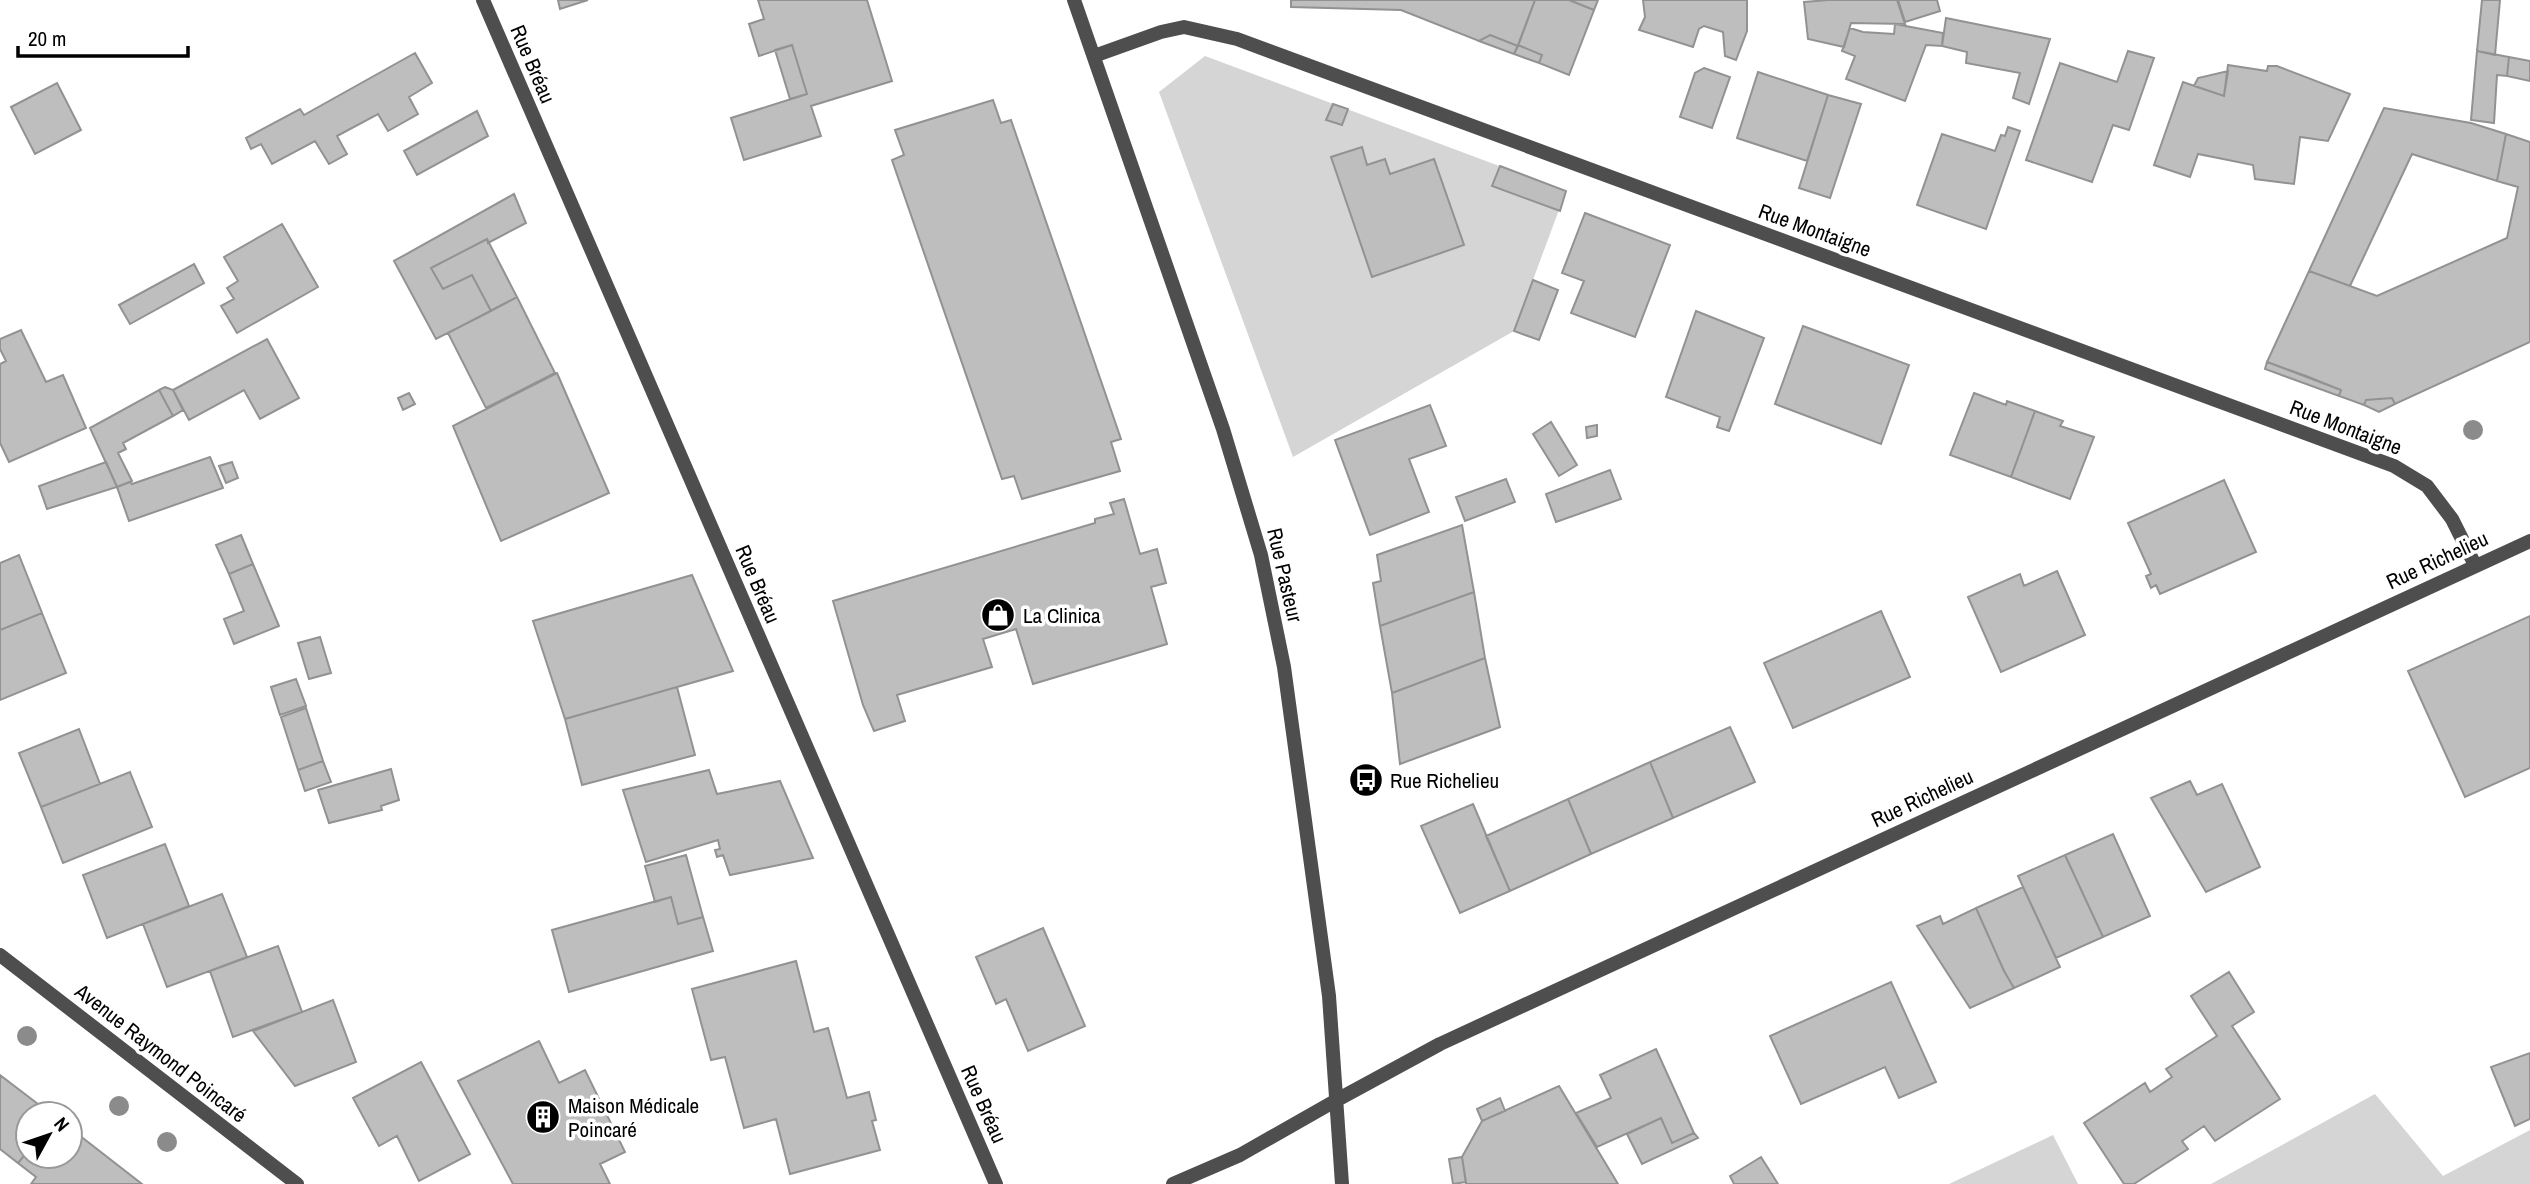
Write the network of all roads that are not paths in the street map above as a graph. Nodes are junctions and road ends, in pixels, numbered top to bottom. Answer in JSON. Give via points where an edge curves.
{"nodes":[{"id":1,"x":483,"y":0,"type":"edge"},
{"id":2,"x":1074,"y":0,"type":"edge"},
{"id":3,"x":1094,"y":56,"type":"junction"},
{"id":4,"x":2530,"y":541,"type":"edge"},
{"id":5,"x":2475,"y":565,"type":"junction"},
{"id":6,"x":0,"y":955,"type":"edge"},
{"id":7,"x":1335,"y":1101,"type":"junction"},
{"id":8,"x":297,"y":1184,"type":"edge"},
{"id":9,"x":996,"y":1184,"type":"edge"},
{"id":10,"x":1173,"y":1184,"type":"edge"},
{"id":11,"x":1342,"y":1184,"type":"edge"}],
"edges":[{"from":1,"to":9,"type":"street","name":"Rue Bréau"},
{"from":2,"to":3,"type":"street","name":"Rue Pasteur"},
{"from":3,"to":5,"type":"street","name":"Rue Montaigne","via":[[1184,27],[1276,53],[2394,466],[2427,486],[2452,519]]},
{"from":3,"to":7,"type":"street","name":"Rue Pasteur","via":[[1223,429],[1261,555],[1284,667],[1329,996]]},
{"from":4,"to":5,"type":"street","name":"Rue Richelieu"},
{"from":5,"to":7,"type":"street","name":"Rue Richelieu","via":[[1440,1044]]},
{"from":6,"to":8,"type":"street","name":"Avenue Raymond Poincaré"},
{"from":7,"to":10,"type":"street","via":[[1240,1155]]},
{"from":7,"to":11,"type":"street","name":"Rue Pasteur"}]}
